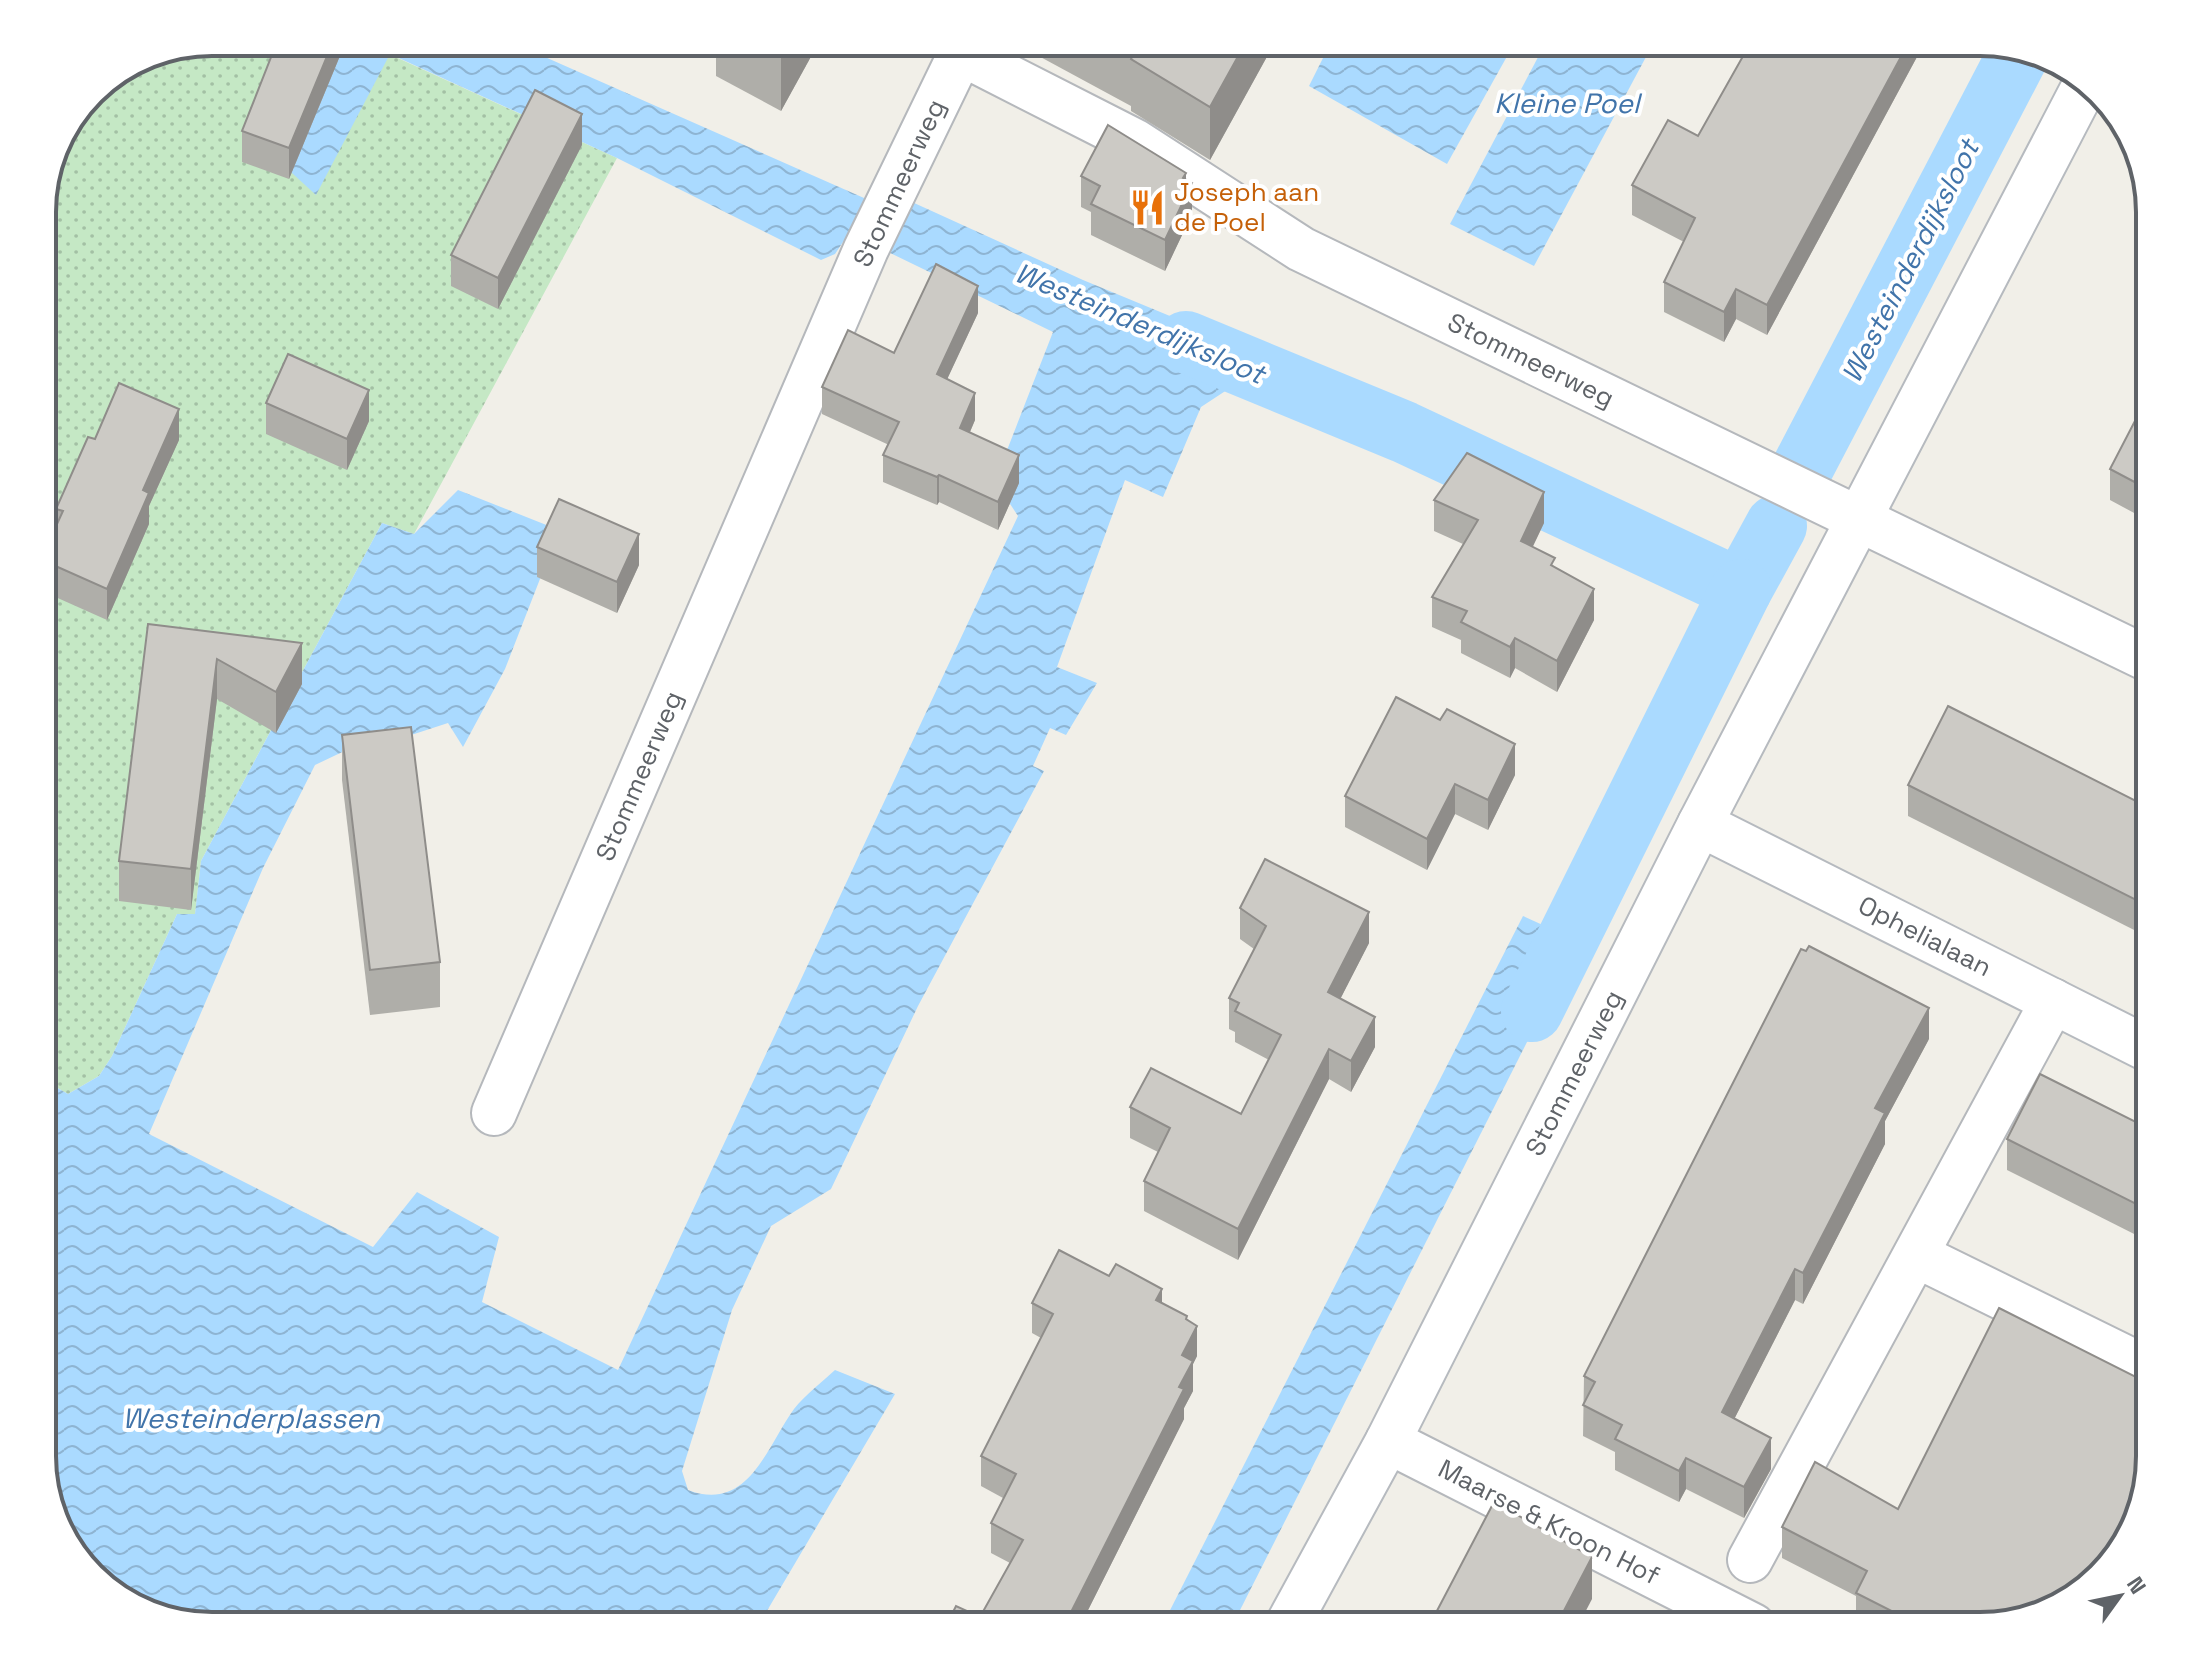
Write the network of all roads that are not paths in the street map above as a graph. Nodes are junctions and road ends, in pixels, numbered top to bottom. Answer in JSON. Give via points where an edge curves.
{"nodes":[{"id":1,"x":960,"y":56,"type":"edge"},
{"id":2,"x":967,"y":56,"type":"edge"},
{"id":3,"x":2081,"y":93,"type":"edge"},
{"id":4,"x":1861,"y":519,"type":"junction"},
{"id":5,"x":2136,"y":653,"type":"edge"},
{"id":6,"x":1700,"y":824,"type":"junction"},
{"id":7,"x":2053,"y":1001,"type":"junction"},
{"id":8,"x":2136,"y":1043,"type":"edge"},
{"id":9,"x":494,"y":1113,"type":"dead end"},
{"id":10,"x":1916,"y":1255,"type":"junction"},
{"id":11,"x":2136,"y":1363,"type":"edge"},
{"id":12,"x":1388,"y":1441,"type":"junction"},
{"id":13,"x":1750,"y":1560,"type":"dead end"},
{"id":14,"x":1295,"y":1612,"type":"edge"},
{"id":15,"x":1726,"y":1612,"type":"edge"}],
"edges":[{"from":1,"to":9,"type":"street","name":"Stommeerweg","via":[[888,199]]},
{"from":2,"to":4,"type":"street","name":"Stommeerweg","via":[[1134,141],[1301,249]]},
{"from":3,"to":4,"type":"street","name":"Stommeerweg"},
{"from":4,"to":5,"type":"street","name":"Stommeerweg"},
{"from":4,"to":6,"type":"street","name":"Stommeerweg"},
{"from":6,"to":7,"type":"street","name":"Ophelialaan"},
{"from":6,"to":12,"type":"street","name":"Stommeerweg"},
{"from":7,"to":8,"type":"street","name":"Ophelialaan"},
{"from":7,"to":10,"type":"street"},
{"from":10,"to":11,"type":"street"},
{"from":10,"to":13,"type":"street"},
{"from":12,"to":14,"type":"street","name":"Stommeerweg"},
{"from":12,"to":15,"type":"street","name":"Maarse & Kroon Hof"}]}
